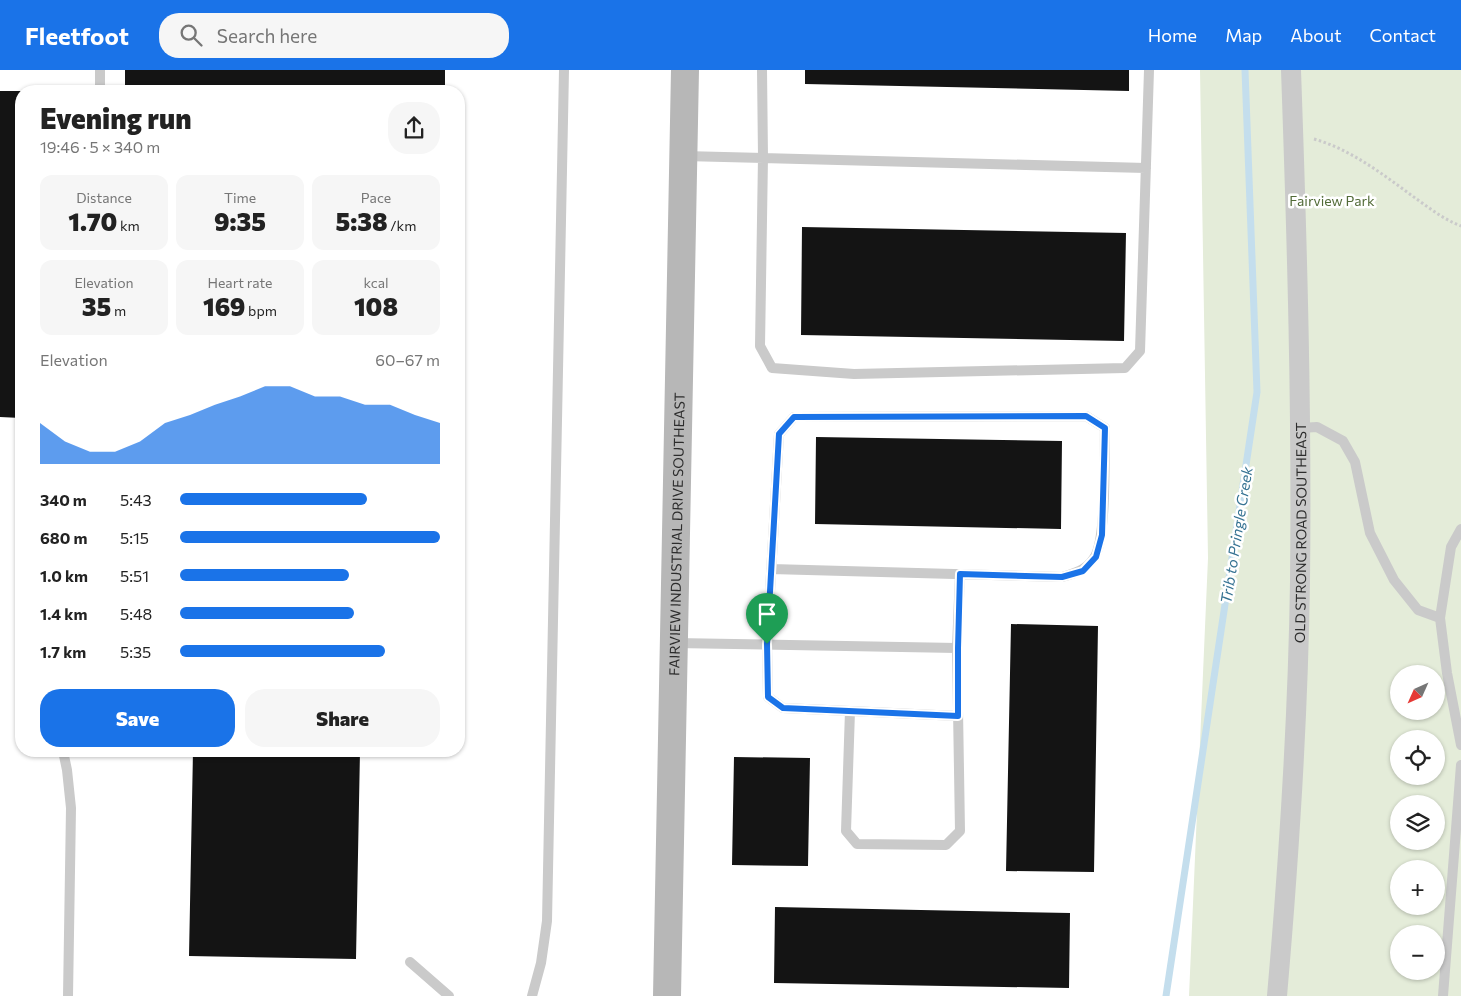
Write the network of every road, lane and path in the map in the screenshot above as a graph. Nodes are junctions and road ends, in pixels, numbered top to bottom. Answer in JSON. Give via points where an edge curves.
{"nodes":[{"id":1,"x":100,"y":70,"type":"edge"},
{"id":2,"x":564,"y":70,"type":"edge"},
{"id":3,"x":685,"y":70,"type":"edge"},
{"id":4,"x":762,"y":70,"type":"edge"},
{"id":5,"x":1149,"y":70,"type":"edge"},
{"id":6,"x":1291,"y":70,"type":"edge"},
{"id":7,"x":100,"y":85,"type":"edge"},
{"id":8,"x":1293,"y":139,"type":"junction"},
{"id":9,"x":684,"y":156,"type":"junction"},
{"id":10,"x":763,"y":158,"type":"junction"},
{"id":11,"x":1146,"y":168,"type":"junction"},
{"id":12,"x":1461,"y":226,"type":"edge"},
{"id":13,"x":1301,"y":428,"type":"junction"},
{"id":14,"x":1461,"y":529,"type":"edge"},
{"id":15,"x":771,"y":569,"type":"junction"},
{"id":16,"x":960,"y":574,"type":"junction"},
{"id":17,"x":1440,"y":618,"type":"junction"},
{"id":18,"x":674,"y":643,"type":"junction"},
{"id":19,"x":767,"y":644,"type":"junction"},
{"id":20,"x":958,"y":648,"type":"junction"},
{"id":21,"x":850,"y":711,"type":"junction"},
{"id":22,"x":958,"y":716,"type":"junction"},
{"id":23,"x":1461,"y":745,"type":"edge"},
{"id":24,"x":65,"y":757,"type":"edge"},
{"id":25,"x":1461,"y":766,"type":"edge"},
{"id":26,"x":410,"y":962,"type":"dead end"},
{"id":27,"x":68,"y":996,"type":"edge"},
{"id":28,"x":449,"y":996,"type":"edge"},
{"id":29,"x":532,"y":996,"type":"edge"},
{"id":30,"x":667,"y":996,"type":"edge"},
{"id":31,"x":1277,"y":996,"type":"edge"},
{"id":32,"x":1443,"y":996,"type":"edge"}],
"edges":[{"from":1,"to":7,"type":"lane"},
{"from":2,"to":29,"type":"lane","via":[[547,921]]},
{"from":3,"to":9,"type":"main road","name":"FAIRVIEW INDUSTRIAL DRIVE SOUTHEAST"},
{"from":4,"to":10,"type":"lane"},
{"from":5,"to":11,"type":"lane"},
{"from":6,"to":8,"type":"street","name":"OLD STRONG ROAD SOUTHEAST"},
{"from":8,"to":12,"type":"path","via":[[1314,139],[1352,155],[1442,217]]},
{"from":8,"to":13,"type":"street","name":"OLD STRONG ROAD SOUTHEAST"},
{"from":9,"to":10,"type":"lane"},
{"from":9,"to":18,"type":"main road","name":"FAIRVIEW INDUSTRIAL DRIVE SOUTHEAST"},
{"from":10,"to":11,"type":"lane"},
{"from":10,"to":11,"type":"lane","via":[[760,346],[772,368],[854,374],[1125,368],[1140,351]]},
{"from":13,"to":17,"type":"lane","via":[[1317,427],[1343,441],[1355,462],[1370,534],[1394,580],[1418,610]]},
{"from":13,"to":31,"type":"street","name":"OLD STRONG ROAD SOUTHEAST","via":[[1295,734]]},
{"from":14,"to":17,"type":"lane","via":[[1451,547]]},
{"from":15,"to":16,"type":"lane"},
{"from":15,"to":16,"type":"lane","via":[[779,434],[794,417],[1086,416],[1105,428],[1102,535],[1096,557],[1083,571],[1062,577]]},
{"from":15,"to":19,"type":"lane"},
{"from":16,"to":20,"type":"lane"},
{"from":17,"to":23,"type":"lane"},
{"from":18,"to":19,"type":"lane"},
{"from":18,"to":30,"type":"main road","name":"FAIRVIEW INDUSTRIAL DRIVE SOUTHEAST"},
{"from":19,"to":20,"type":"lane"},
{"from":19,"to":21,"type":"lane","via":[[768,697],[783,708]]},
{"from":20,"to":22,"type":"lane"},
{"from":21,"to":22,"type":"lane"},
{"from":21,"to":22,"type":"lane","via":[[846,831],[857,844],[946,845],[960,831]]},
{"from":24,"to":27,"type":"lane","via":[[71,808]]},
{"from":25,"to":32,"type":"lane"},
{"from":26,"to":28,"type":"lane"}]}
